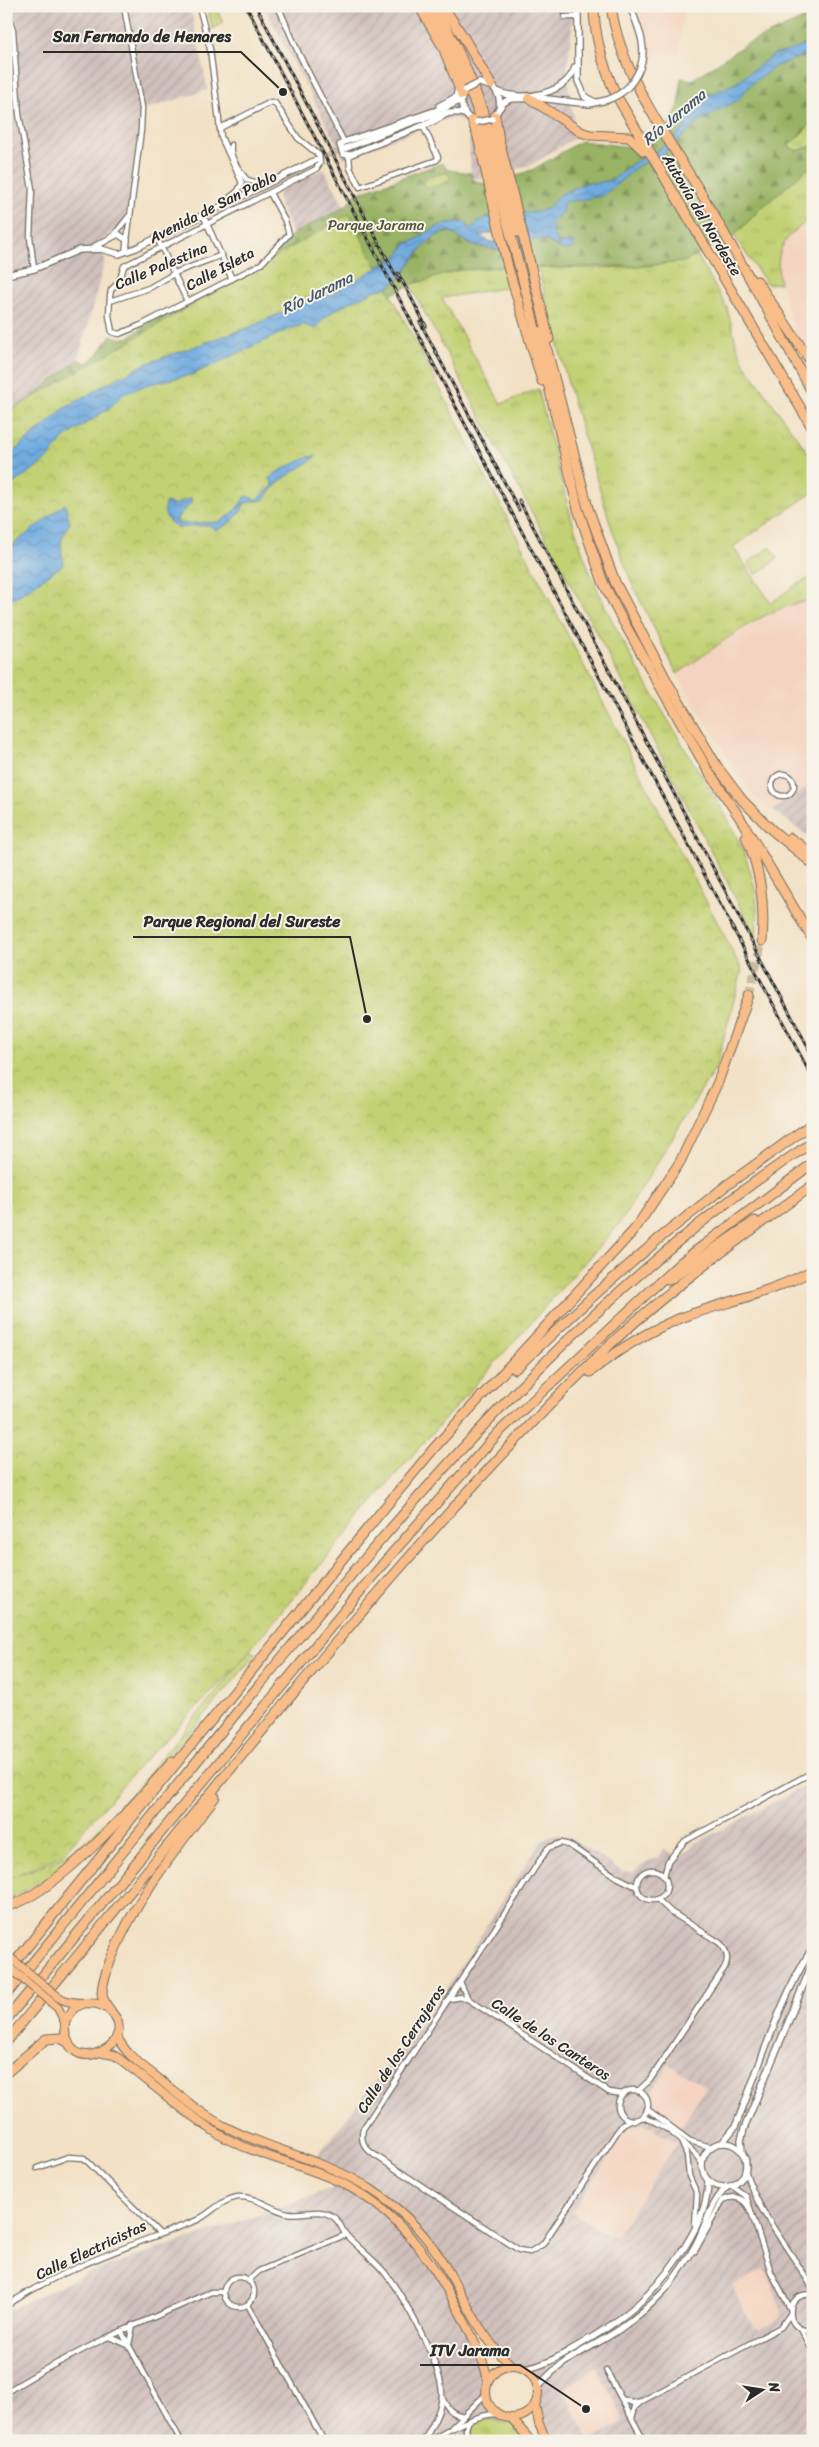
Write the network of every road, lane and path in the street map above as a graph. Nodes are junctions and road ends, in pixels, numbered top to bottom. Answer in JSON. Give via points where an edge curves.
{"nodes":[{"id":1,"x":124,"y":6,"type":"edge"},
{"id":2,"x":199,"y":6,"type":"edge"},
{"id":3,"x":278,"y":6,"type":"edge"},
{"id":4,"x":419,"y":6,"type":"edge"},
{"id":5,"x":427,"y":6,"type":"edge"},
{"id":6,"x":434,"y":6,"type":"edge"},
{"id":7,"x":443,"y":6,"type":"edge"},
{"id":8,"x":578,"y":6,"type":"edge"},
{"id":9,"x":588,"y":6,"type":"edge"},
{"id":10,"x":594,"y":6,"type":"edge"},
{"id":11,"x":611,"y":6,"type":"edge"},
{"id":12,"x":630,"y":6,"type":"edge"},
{"id":13,"x":6,"y":9,"type":"edge"},
{"id":14,"x":565,"y":17,"type":"dead end"},
{"id":15,"x":578,"y":17,"type":"junction"},
{"id":16,"x":16,"y":53,"type":"junction"},
{"id":17,"x":6,"y":55,"type":"edge"},
{"id":18,"x":578,"y":58,"type":"junction"},
{"id":19,"x":604,"y":63,"type":"junction"},
{"id":20,"x":458,"y":79,"type":"junction"},
{"id":21,"x":494,"y":88,"type":"junction"},
{"id":22,"x":463,"y":95,"type":"junction"},
{"id":23,"x":529,"y":98,"type":"junction"},
{"id":24,"x":599,"y":102,"type":"junction"},
{"id":25,"x":500,"y":106,"type":"junction"},
{"id":26,"x":447,"y":110,"type":"junction"},
{"id":27,"x":429,"y":114,"type":"junction"},
{"id":28,"x":494,"y":118,"type":"junction"},
{"id":29,"x":471,"y":119,"type":"junction"},
{"id":30,"x":423,"y":126,"type":"junction"},
{"id":31,"x":220,"y":128,"type":"junction"},
{"id":32,"x":636,"y":137,"type":"junction"},
{"id":33,"x":231,"y":144,"type":"dead end"},
{"id":34,"x":344,"y":145,"type":"junction"},
{"id":35,"x":348,"y":155,"type":"junction"},
{"id":36,"x":318,"y":159,"type":"tunnel mouth"},
{"id":37,"x":265,"y":184,"type":"junction"},
{"id":38,"x":270,"y":194,"type":"junction"},
{"id":39,"x":221,"y":205,"type":"junction"},
{"id":40,"x":510,"y":206,"type":"junction"},
{"id":41,"x":130,"y":213,"type":"junction"},
{"id":42,"x":203,"y":215,"type":"junction"},
{"id":43,"x":207,"y":224,"type":"junction"},
{"id":44,"x":113,"y":236,"type":"junction"},
{"id":45,"x":156,"y":238,"type":"junction"},
{"id":46,"x":127,"y":241,"type":"junction"},
{"id":47,"x":147,"y":243,"type":"junction"},
{"id":48,"x":92,"y":248,"type":"junction"},
{"id":49,"x":161,"y":248,"type":"junction"},
{"id":50,"x":110,"y":250,"type":"junction"},
{"id":51,"x":126,"y":250,"type":"junction"},
{"id":52,"x":222,"y":255,"type":"junction"},
{"id":53,"x":738,"y":257,"type":"junction"},
{"id":54,"x":34,"y":269,"type":"junction"},
{"id":55,"x":174,"y":274,"type":"junction"},
{"id":56,"x":6,"y":275,"type":"edge"},
{"id":57,"x":232,"y":279,"type":"junction"},
{"id":58,"x":534,"y":298,"type":"junction"},
{"id":59,"x":110,"y":301,"type":"junction"},
{"id":60,"x":187,"y":301,"type":"junction"},
{"id":61,"x":813,"y":365,"type":"edge"},
{"id":62,"x":813,"y":394,"type":"edge"},
{"id":63,"x":813,"y":429,"type":"edge"},
{"id":64,"x":568,"y":468,"type":"junction"},
{"id":65,"x":774,"y":777,"type":"joint"},
{"id":66,"x":721,"y":790,"type":"junction"},
{"id":67,"x":764,"y":822,"type":"junction"},
{"id":68,"x":813,"y":854,"type":"edge"},
{"id":69,"x":813,"y":864,"type":"edge"},
{"id":70,"x":813,"y":940,"type":"edge"},
{"id":71,"x":762,"y":941,"type":"tunnel mouth"},
{"id":72,"x":749,"y":995,"type":"tunnel mouth"},
{"id":73,"x":813,"y":1123,"type":"edge"},
{"id":74,"x":813,"y":1142,"type":"edge"},
{"id":75,"x":812,"y":1164,"type":"edge"},
{"id":76,"x":813,"y":1185,"type":"edge"},
{"id":77,"x":813,"y":1270,"type":"edge"},
{"id":78,"x":655,"y":1286,"type":"junction"},
{"id":79,"x":561,"y":1395,"type":"junction"},
{"id":80,"x":480,"y":1401,"type":"junction"},
{"id":81,"x":240,"y":1687,"type":"junction"},
{"id":82,"x":285,"y":1704,"type":"junction"},
{"id":83,"x":813,"y":1772,"type":"edge"},
{"id":84,"x":668,"y":1860,"type":"junction"},
{"id":85,"x":655,"y":1870,"type":"junction"},
{"id":86,"x":664,"y":1876,"type":"junction"},
{"id":87,"x":637,"y":1886,"type":"junction"},
{"id":88,"x":657,"y":1899,"type":"junction"},
{"id":89,"x":6,"y":1907,"type":"edge"},
{"id":90,"x":813,"y":1947,"type":"edge"},
{"id":91,"x":7,"y":1955,"type":"edge"},
{"id":92,"x":813,"y":1962,"type":"edge"},
{"id":93,"x":6,"y":1965,"type":"edge"},
{"id":94,"x":6,"y":1973,"type":"edge"},
{"id":95,"x":460,"y":1982,"type":"junction"},
{"id":96,"x":6,"y":1995,"type":"edge"},
{"id":97,"x":449,"y":1999,"type":"junction"},
{"id":98,"x":468,"y":1999,"type":"junction"},
{"id":99,"x":83,"y":2004,"type":"junction"},
{"id":100,"x":110,"y":2010,"type":"junction"},
{"id":101,"x":6,"y":2020,"type":"edge"},
{"id":102,"x":65,"y":2022,"type":"junction"},
{"id":103,"x":117,"y":2036,"type":"junction"},
{"id":104,"x":6,"y":2042,"type":"edge"},
{"id":105,"x":68,"y":2042,"type":"junction"},
{"id":106,"x":104,"y":2053,"type":"junction"},
{"id":107,"x":6,"y":2072,"type":"edge"},
{"id":108,"x":638,"y":2091,"type":"junction"},
{"id":109,"x":623,"y":2094,"type":"junction"},
{"id":110,"x":647,"y":2109,"type":"junction"},
{"id":111,"x":642,"y":2117,"type":"junction"},
{"id":112,"x":630,"y":2120,"type":"junction"},
{"id":113,"x":681,"y":2141,"type":"junction"},
{"id":114,"x":722,"y":2143,"type":"junction"},
{"id":115,"x":712,"y":2147,"type":"junction"},
{"id":116,"x":742,"y":2152,"type":"junction"},
{"id":117,"x":702,"y":2163,"type":"junction"},
{"id":118,"x":37,"y":2168,"type":"dead end"},
{"id":119,"x":746,"y":2170,"type":"junction"},
{"id":120,"x":708,"y":2181,"type":"junction"},
{"id":121,"x":730,"y":2187,"type":"junction"},
{"id":122,"x":752,"y":2216,"type":"junction"},
{"id":123,"x":694,"y":2230,"type":"junction"},
{"id":124,"x":160,"y":2233,"type":"junction"},
{"id":125,"x":345,"y":2235,"type":"junction"},
{"id":126,"x":682,"y":2268,"type":"junction"},
{"id":127,"x":248,"y":2281,"type":"junction"},
{"id":128,"x":813,"y":2289,"type":"edge"},
{"id":129,"x":224,"y":2292,"type":"junction"},
{"id":130,"x":813,"y":2295,"type":"edge"},
{"id":131,"x":248,"y":2305,"type":"junction"},
{"id":132,"x":6,"y":2306,"type":"edge"},
{"id":133,"x":790,"y":2308,"type":"junction"},
{"id":134,"x":790,"y":2314,"type":"junction"},
{"id":135,"x":133,"y":2325,"type":"junction"},
{"id":136,"x":801,"y":2329,"type":"junction"},
{"id":137,"x":813,"y":2330,"type":"edge"},
{"id":138,"x":121,"y":2331,"type":"junction"},
{"id":139,"x":109,"y":2337,"type":"junction"},
{"id":140,"x":129,"y":2346,"type":"junction"},
{"id":141,"x":813,"y":2352,"type":"edge"},
{"id":142,"x":511,"y":2365,"type":"junction"},
{"id":143,"x":525,"y":2369,"type":"junction"},
{"id":144,"x":606,"y":2370,"type":"dead end"},
{"id":145,"x":488,"y":2381,"type":"junction"},
{"id":146,"x":538,"y":2389,"type":"junction"},
{"id":147,"x":6,"y":2392,"type":"edge"},
{"id":148,"x":486,"y":2394,"type":"junction"},
{"id":149,"x":442,"y":2397,"type":"junction"},
{"id":150,"x":622,"y":2399,"type":"junction"},
{"id":151,"x":642,"y":2401,"type":"junction"},
{"id":152,"x":535,"y":2405,"type":"junction"},
{"id":153,"x":498,"y":2414,"type":"junction"},
{"id":154,"x":463,"y":2416,"type":"junction"},
{"id":155,"x":512,"y":2418,"type":"junction"},
{"id":156,"x":632,"y":2418,"type":"junction"},
{"id":157,"x":468,"y":2422,"type":"junction"},
{"id":158,"x":448,"y":2430,"type":"junction"},
{"id":159,"x":182,"y":2441,"type":"edge"},
{"id":160,"x":324,"y":2441,"type":"edge"},
{"id":161,"x":424,"y":2441,"type":"edge"},
{"id":162,"x":430,"y":2441,"type":"edge"},
{"id":163,"x":468,"y":2441,"type":"edge"},
{"id":164,"x":531,"y":2441,"type":"edge"},
{"id":165,"x":546,"y":2441,"type":"edge"},
{"id":166,"x":644,"y":2441,"type":"edge"}],
"edges":[{"from":1,"to":41,"type":"street","via":[[142,108]]},
{"from":2,"to":31,"type":"street","via":[[210,49]]},
{"from":3,"to":34,"type":"street"},
{"from":4,"to":20,"type":"highway"},
{"from":5,"to":40,"type":"highway","via":[[452,49],[476,106]]},
{"from":6,"to":40,"type":"highway","via":[[457,46],[482,104]]},
{"from":7,"to":21,"type":"highway"},
{"from":8,"to":15,"type":"street"},
{"from":9,"to":19,"type":"highway","via":[[594,44]]},
{"from":10,"to":19,"type":"highway","via":[[596,32]]},
{"from":11,"to":53,"type":"highway","name":"Autovía del Nordeste","via":[[623,55]]},
{"from":12,"to":24,"type":"street","bridge":true,"via":[[643,42],[643,60],[631,85],[619,95]]},
{"from":13,"to":16,"type":"street"},
{"from":14,"to":15,"type":"street"},
{"from":15,"to":18,"type":"street"},
{"from":16,"to":17,"type":"street"},
{"from":16,"to":54,"type":"street","via":[[19,114],[32,189],[30,237]]},
{"from":18,"to":21,"type":"street","via":[[570,79],[554,90],[509,95]]},
{"from":18,"to":24,"type":"street","via":[[578,81],[582,93],[589,100]]},
{"from":19,"to":32,"type":"highway"},
{"from":20,"to":22,"type":"highway"},
{"from":20,"to":27,"type":"street","via":[[456,97]]},
{"from":21,"to":22,"type":"street","bridge":true,"via":[[479,83]]},
{"from":21,"to":25,"type":"street"},
{"from":22,"to":26,"type":"street"},
{"from":22,"to":29,"type":"street"},
{"from":23,"to":24,"type":"street","via":[[579,104]]},
{"from":23,"to":25,"type":"street","via":[[510,99]]},
{"from":23,"to":32,"type":"highway","via":[[581,132]]},
{"from":25,"to":28,"type":"street"},
{"from":26,"to":27,"type":"street"},
{"from":26,"to":29,"type":"street"},
{"from":26,"to":30,"type":"street"},
{"from":27,"to":34,"type":"street"},
{"from":28,"to":29,"type":"street","bridge":true},
{"from":28,"to":40,"type":"highway"},
{"from":29,"to":64,"type":"highway","via":[[478,136],[493,211],[522,316]]},
{"from":30,"to":35,"type":"street"},
{"from":30,"to":35,"type":"street","via":[[437,160],[360,187],[350,168]]},
{"from":31,"to":38,"type":"street","name":"Avenida de San Pablo","via":[[271,102],[275,103],[298,138],[319,155],[319,166]]},
{"from":31,"to":39,"type":"street","via":[[225,148],[242,182],[242,187]]},
{"from":32,"to":63,"type":"highway","name":"Autovía del Nordeste","via":[[658,168]]},
{"from":33,"to":37,"type":"street","via":[[232,157],[247,180]]},
{"from":34,"to":35,"type":"street","via":[[340,145],[343,154]]},
{"from":36,"to":37,"type":"street","name":"Avenida de San Pablo"},
{"from":37,"to":39,"type":"street","name":"Avenida de San Pablo"},
{"from":38,"to":43,"type":"street","name":"Avenida de San Pablo"},
{"from":38,"to":57,"type":"street","name":"Calle Isleta","via":[[286,221],[289,234],[261,264]]},
{"from":39,"to":42,"type":"street","name":"Avenida de San Pablo"},
{"from":40,"to":58,"type":"highway"},
{"from":41,"to":44,"type":"street"},
{"from":41,"to":46,"type":"street"},
{"from":42,"to":43,"type":"street"},
{"from":42,"to":45,"type":"street","name":"Avenida de San Pablo"},
{"from":43,"to":49,"type":"street","name":"Avenida de San Pablo"},
{"from":43,"to":52,"type":"street"},
{"from":44,"to":46,"type":"street","via":[[123,236]]},
{"from":44,"to":48,"type":"street"},
{"from":44,"to":50,"type":"street"},
{"from":45,"to":47,"type":"street","name":"Avenida de San Pablo"},
{"from":45,"to":49,"type":"street"},
{"from":46,"to":47,"type":"street"},
{"from":46,"to":51,"type":"street"},
{"from":47,"to":51,"type":"street","name":"Avenida de San Pablo"},
{"from":48,"to":50,"type":"street"},
{"from":48,"to":54,"type":"street","via":[[71,252]]},
{"from":49,"to":55,"type":"street"},
{"from":49,"to":59,"type":"street","name":"Avenida de San Pablo","via":[[124,266],[119,282],[111,290]]},
{"from":50,"to":51,"type":"street","via":[[116,254]]},
{"from":52,"to":55,"type":"street","name":"Calle Palestina"},
{"from":52,"to":57,"type":"street"},
{"from":53,"to":61,"type":"highway"},
{"from":53,"to":62,"type":"highway","name":"Autovía del Nordeste"},
{"from":54,"to":56,"type":"street"},
{"from":55,"to":59,"type":"street","name":"Calle Palestina","via":[[149,288]]},
{"from":55,"to":60,"type":"street"},
{"from":57,"to":60,"type":"street","name":"Calle Isleta"},
{"from":58,"to":64,"type":"highway"},
{"from":58,"to":67,"type":"highway","via":[[598,542],[615,582],[655,660],[718,768]]},
{"from":59,"to":60,"type":"street","name":"Calle Isleta","via":[[110,328],[115,334]]},
{"from":64,"to":66,"type":"highway","via":[[589,546],[618,612]]},
{"from":65,"to":65,"type":"street","via":[[771,785],[776,795],[792,792],[794,784],[790,777],[780,774]]},
{"from":66,"to":70,"type":"highway"},
{"from":66,"to":71,"type":"highway","via":[[755,860],[763,896]]},
{"from":67,"to":68,"type":"highway"},
{"from":67,"to":69,"type":"highway"},
{"from":72,"to":80,"type":"highway","via":[[718,1082],[680,1162],[635,1229]]},
{"from":73,"to":80,"type":"highway","via":[[661,1237]]},
{"from":74,"to":96,"type":"highway","via":[[669,1250],[592,1317],[480,1428],[370,1552]]},
{"from":75,"to":78,"type":"highway","via":[[713,1237]]},
{"from":76,"to":78,"type":"highway","via":[[718,1244],[668,1281]]},
{"from":76,"to":79,"type":"highway","via":[[690,1277],[609,1346]]},
{"from":77,"to":79,"type":"highway","via":[[790,1283],[684,1317],[646,1334],[622,1348]]},
{"from":78,"to":101,"type":"highway","via":[[499,1432],[447,1490]]},
{"from":79,"to":82,"type":"highway","via":[[437,1525]]},
{"from":80,"to":81,"type":"highway","via":[[435,1447]]},
{"from":81,"to":89,"type":"highway","via":[[86,1853],[42,1888]]},
{"from":81,"to":94,"type":"highway"},
{"from":82,"to":100,"type":"highway","via":[[135,1909],[119,1939],[104,1982],[102,1994]]},
{"from":82,"to":104,"type":"highway"},
{"from":83,"to":84,"type":"street","via":[[692,1836]]},
{"from":84,"to":85,"type":"street"},
{"from":84,"to":86,"type":"street"},
{"from":85,"to":86,"type":"street"},
{"from":85,"to":87,"type":"street","via":[[642,1874]]},
{"from":86,"to":88,"type":"street","via":[[666,1889]]},
{"from":87,"to":88,"type":"street","via":[[644,1898]]},
{"from":87,"to":95,"type":"street","name":"Calle de los Cerrajeros","via":[[570,1845],[552,1845]]},
{"from":88,"to":108,"type":"street","via":[[671,1912],[720,1943],[728,1958],[653,2076]]},
{"from":90,"to":114,"type":"street","via":[[784,2004],[735,2127]]},
{"from":91,"to":99,"type":"main road","bridge":true,"via":[[57,1996],[72,2004]]},
{"from":92,"to":116,"type":"street","via":[[744,2129]]},
{"from":93,"to":102,"type":"main road","bridge":true,"via":[[58,2008]]},
{"from":95,"to":97,"type":"street","name":"Calle de los Cerrajeros"},
{"from":95,"to":98,"type":"street","name":"Calle de los Canteros"},
{"from":97,"to":98,"type":"street","name":"Calle de los Canteros"},
{"from":97,"to":112,"type":"street","name":"Calle de los Cerrajeros","via":[[363,2129],[364,2146],[373,2154],[519,2250],[530,2252],[543,2244],[617,2132]]},
{"from":98,"to":109,"type":"street","name":"Calle de los Canteros","via":[[609,2092]]},
{"from":99,"to":100,"type":"main road","via":[[100,2004]]},
{"from":99,"to":102,"type":"main road","via":[[74,2008]]},
{"from":100,"to":103,"type":"main road","via":[[116,2020]]},
{"from":102,"to":105,"type":"main road"},
{"from":103,"to":106,"type":"main road"},
{"from":103,"to":142,"type":"main road","via":[[132,2057],[198,2110],[228,2129],[344,2174],[398,2210],[436,2253],[486,2338]]},
{"from":105,"to":106,"type":"main road","via":[[84,2055]]},
{"from":105,"to":107,"type":"highway","via":[[60,2038],[46,2039]]},
{"from":106,"to":145,"type":"main road","via":[[114,2054],[222,2136],[343,2184],[369,2198],[392,2217],[428,2257],[449,2291],[477,2345]]},
{"from":108,"to":109,"type":"street"},
{"from":108,"to":110,"type":"street","via":[[645,2097]]},
{"from":109,"to":112,"type":"street","via":[[618,2107],[622,2116]]},
{"from":110,"to":111,"type":"street"},
{"from":110,"to":115,"type":"street","via":[[690,2141]]},
{"from":111,"to":112,"type":"street"},
{"from":111,"to":113,"type":"street"},
{"from":113,"to":117,"type":"street"},
{"from":113,"to":123,"type":"street","via":[[697,2194]]},
{"from":114,"to":115,"type":"street"},
{"from":114,"to":116,"type":"street"},
{"from":115,"to":117,"type":"street"},
{"from":116,"to":119,"type":"street"},
{"from":117,"to":120,"type":"street"},
{"from":118,"to":124,"type":"street","name":"Calle Electricistas","via":[[68,2157],[84,2158]]},
{"from":119,"to":121,"type":"street","via":[[742,2178]]},
{"from":119,"to":128,"type":"street","via":[[774,2229]]},
{"from":120,"to":121,"type":"street"},
{"from":120,"to":123,"type":"street","via":[[708,2196]]},
{"from":121,"to":122,"type":"street","via":[[746,2196]]},
{"from":121,"to":126,"type":"street","via":[[716,2200]]},
{"from":122,"to":126,"type":"street","via":[[741,2199],[729,2197],[719,2204],[700,2244]]},
{"from":122,"to":133,"type":"street","via":[[771,2272]]},
{"from":123,"to":143,"type":"street","via":[[669,2271],[642,2303],[546,2364]]},
{"from":124,"to":125,"type":"street","name":"Calle Electricistas","via":[[197,2220],[228,2200],[244,2198],[289,2214],[330,2214],[339,2220]]},
{"from":124,"to":132,"type":"street","name":"Calle Electricistas","via":[[102,2256]]},
{"from":125,"to":127,"type":"street","via":[[259,2271]]},
{"from":125,"to":149,"type":"street","name":"Calle Electricistas","via":[[376,2264],[401,2297],[439,2376]]},
{"from":126,"to":146,"type":"street","via":[[646,2309],[551,2373]]},
{"from":127,"to":129,"type":"street","via":[[235,2278],[227,2283]]},
{"from":127,"to":131,"type":"street","via":[[254,2296]]},
{"from":129,"to":131,"type":"street","via":[[226,2301],[234,2307]]},
{"from":129,"to":135,"type":"street","via":[[211,2292]]},
{"from":130,"to":133,"type":"street","via":[[800,2296]]},
{"from":131,"to":160,"type":"street"},
{"from":133,"to":134,"type":"street"},
{"from":134,"to":136,"type":"street"},
{"from":134,"to":151,"type":"street","via":[[781,2327]]},
{"from":135,"to":138,"type":"street"},
{"from":135,"to":140,"type":"street"},
{"from":136,"to":137,"type":"street"},
{"from":136,"to":141,"type":"street"},
{"from":138,"to":139,"type":"street"},
{"from":138,"to":140,"type":"street"},
{"from":139,"to":140,"type":"street"},
{"from":139,"to":147,"type":"street"},
{"from":140,"to":159,"type":"street"},
{"from":142,"to":143,"type":"main road"},
{"from":142,"to":145,"type":"main road","via":[[493,2373]]},
{"from":143,"to":146,"type":"main road","via":[[536,2380]]},
{"from":144,"to":150,"type":"street"},
{"from":145,"to":148,"type":"main road"},
{"from":146,"to":152,"type":"main road"},
{"from":148,"to":153,"type":"main road","via":[[487,2402]]},
{"from":148,"to":154,"type":"street"},
{"from":149,"to":154,"type":"street","via":[[446,2408]]},
{"from":149,"to":161,"type":"street"},
{"from":150,"to":151,"type":"street","via":[[633,2403]]},
{"from":150,"to":156,"type":"street"},
{"from":151,"to":156,"type":"street","via":[[635,2407]]},
{"from":152,"to":155,"type":"main road","via":[[521,2417]]},
{"from":152,"to":165,"type":"main road"},
{"from":153,"to":155,"type":"main road"},
{"from":153,"to":157,"type":"street","via":[[488,2414]]},
{"from":154,"to":158,"type":"street"},
{"from":155,"to":164,"type":"main road"},
{"from":156,"to":166,"type":"street"},
{"from":157,"to":158,"type":"street"},
{"from":157,"to":163,"type":"street"},
{"from":158,"to":162,"type":"street"}]}
